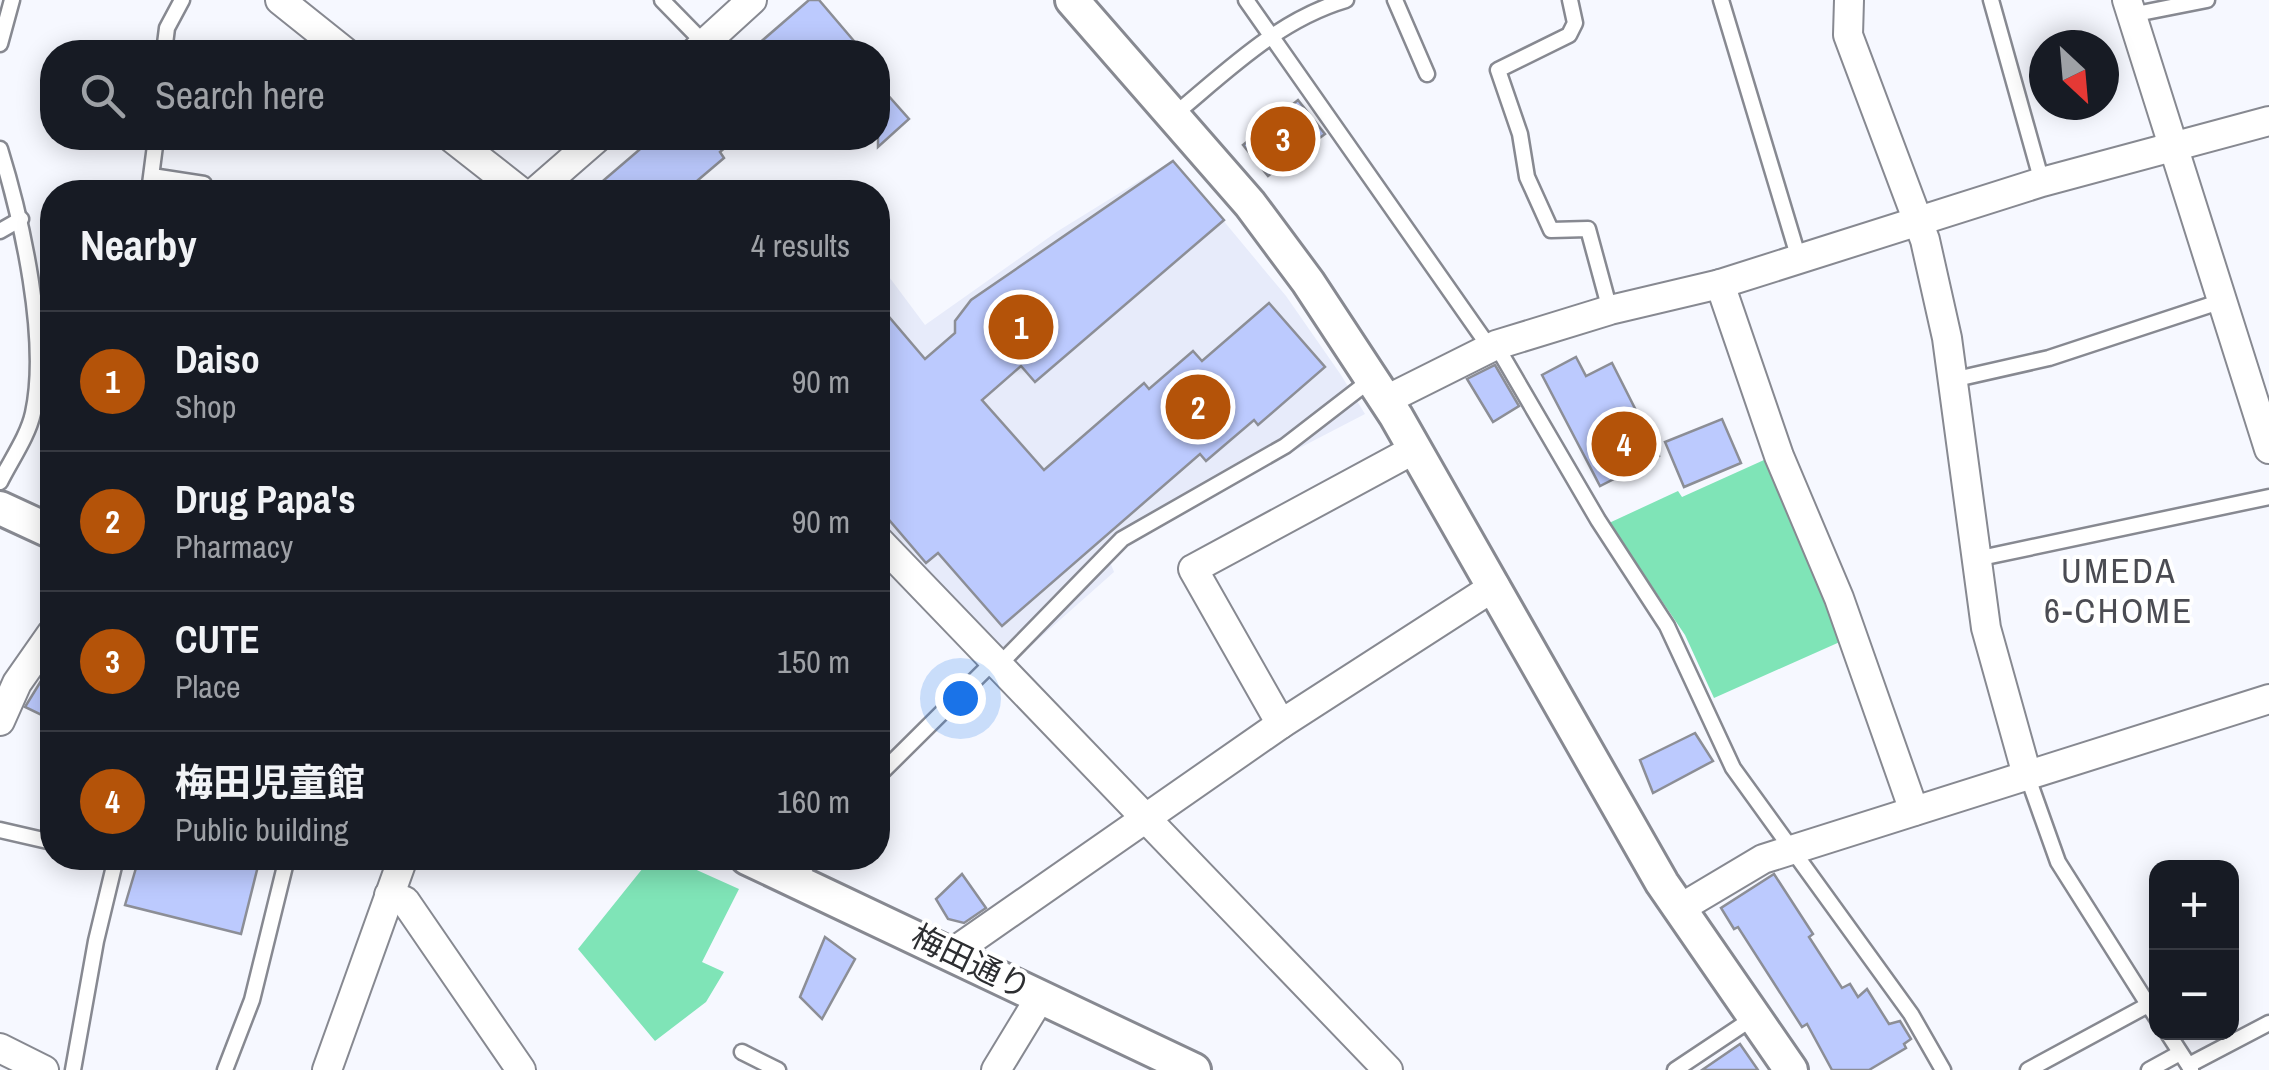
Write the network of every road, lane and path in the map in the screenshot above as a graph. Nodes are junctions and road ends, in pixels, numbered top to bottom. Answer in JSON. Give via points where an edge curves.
{"nodes":[{"id":1,"x":12,"y":0,"type":"edge"},
{"id":2,"x":182,"y":0,"type":"edge"},
{"id":3,"x":662,"y":0,"type":"edge"},
{"id":4,"x":752,"y":0,"type":"edge"},
{"id":5,"x":1072,"y":0,"type":"edge"},
{"id":6,"x":1246,"y":0,"type":"edge"},
{"id":7,"x":1346,"y":0,"type":"edge"},
{"id":8,"x":1395,"y":0,"type":"edge"},
{"id":9,"x":1570,"y":0,"type":"edge"},
{"id":10,"x":1721,"y":0,"type":"edge"},
{"id":11,"x":1849,"y":0,"type":"edge"},
{"id":12,"x":1991,"y":0,"type":"edge"},
{"id":13,"x":2207,"y":0,"type":"edge"},
{"id":14,"x":292,"y":4,"type":"edge"},
{"id":15,"x":2129,"y":8,"type":"edge"},
{"id":16,"x":1271,"y":35,"type":"junction"},
{"id":17,"x":166,"y":40,"type":"edge"},
{"id":18,"x":332,"y":40,"type":"edge"},
{"id":19,"x":694,"y":40,"type":"edge"},
{"id":20,"x":709,"y":40,"type":"edge"},
{"id":21,"x":0,"y":44,"type":"edge"},
{"id":22,"x":1427,"y":74,"type":"dead end"},
{"id":23,"x":1174,"y":115,"type":"junction"},
{"id":24,"x":2269,"y":121,"type":"edge"},
{"id":25,"x":2173,"y":146,"type":"junction"},
{"id":26,"x":0,"y":149,"type":"edge"},
{"id":27,"x":155,"y":150,"type":"edge"},
{"id":28,"x":468,"y":150,"type":"edge"},
{"id":29,"x":584,"y":150,"type":"edge"},
{"id":30,"x":152,"y":176,"type":"junction"},
{"id":31,"x":151,"y":180,"type":"edge"},
{"id":32,"x":178,"y":180,"type":"edge"},
{"id":33,"x":506,"y":180,"type":"edge"},
{"id":34,"x":548,"y":180,"type":"edge"},
{"id":35,"x":2042,"y":182,"type":"junction"},
{"id":36,"x":21,"y":219,"type":"junction"},
{"id":37,"x":1917,"y":219,"type":"junction"},
{"id":38,"x":0,"y":231,"type":"edge"},
{"id":39,"x":1799,"y":259,"type":"junction"},
{"id":40,"x":1720,"y":284,"type":"junction"},
{"id":41,"x":2222,"y":301,"type":"junction"},
{"id":42,"x":1610,"y":310,"type":"junction"},
{"id":43,"x":1493,"y":347,"type":"junction"},
{"id":44,"x":1952,"y":380,"type":"junction"},
{"id":45,"x":1380,"y":389,"type":"junction"},
{"id":46,"x":2262,"y":403,"type":"edge"},
{"id":47,"x":1415,"y":449,"type":"junction"},
{"id":48,"x":2269,"y":449,"type":"edge"},
{"id":49,"x":0,"y":482,"type":"edge"},
{"id":50,"x":2269,"y":497,"type":"edge"},
{"id":51,"x":0,"y":508,"type":"edge"},
{"id":52,"x":40,"y":526,"type":"edge"},
{"id":53,"x":890,"y":552,"type":"edge"},
{"id":54,"x":1974,"y":559,"type":"junction"},
{"id":55,"x":1495,"y":586,"type":"junction"},
{"id":56,"x":40,"y":650,"type":"edge"},
{"id":57,"x":997,"y":662,"type":"junction"},
{"id":58,"x":2269,"y":698,"type":"edge"},
{"id":59,"x":0,"y":721,"type":"edge"},
{"id":60,"x":1281,"y":724,"type":"junction"},
{"id":61,"x":890,"y":765,"type":"edge"},
{"id":62,"x":2027,"y":775,"type":"junction"},
{"id":63,"x":1914,"y":811,"type":"junction"},
{"id":64,"x":1144,"y":818,"type":"junction"},
{"id":65,"x":0,"y":830,"type":"edge"},
{"id":66,"x":40,"y":839,"type":"edge"},
{"id":67,"x":1792,"y":849,"type":"junction"},
{"id":68,"x":113,"y":870,"type":"edge"},
{"id":69,"x":284,"y":870,"type":"edge"},
{"id":70,"x":399,"y":870,"type":"edge"},
{"id":71,"x":807,"y":870,"type":"edge"},
{"id":72,"x":389,"y":896,"type":"junction"},
{"id":73,"x":1678,"y":909,"type":"junction"},
{"id":74,"x":952,"y":953,"type":"junction"},
{"id":75,"x":1040,"y":996,"type":"junction"},
{"id":76,"x":2149,"y":1006,"type":"edge"},
{"id":77,"x":2149,"y":1012,"type":"edge"},
{"id":78,"x":1754,"y":1017,"type":"junction"},
{"id":79,"x":2269,"y":1022,"type":"edge"},
{"id":80,"x":2172,"y":1040,"type":"edge"},
{"id":81,"x":0,"y":1048,"type":"edge"},
{"id":82,"x":742,"y":1052,"type":"dead end"},
{"id":83,"x":2187,"y":1063,"type":"edge"},
{"id":84,"x":1172,"y":1066,"type":"edge"},
{"id":85,"x":44,"y":1070,"type":"edge"},
{"id":86,"x":73,"y":1070,"type":"edge"},
{"id":87,"x":225,"y":1070,"type":"edge"},
{"id":88,"x":327,"y":1070,"type":"edge"},
{"id":89,"x":521,"y":1070,"type":"edge"},
{"id":90,"x":778,"y":1070,"type":"edge"},
{"id":91,"x":996,"y":1070,"type":"edge"},
{"id":92,"x":1388,"y":1070,"type":"edge"},
{"id":93,"x":1675,"y":1070,"type":"edge"},
{"id":94,"x":1791,"y":1070,"type":"edge"},
{"id":95,"x":1943,"y":1070,"type":"edge"},
{"id":96,"x":2028,"y":1070,"type":"edge"},
{"id":97,"x":2150,"y":1070,"type":"edge"}],
"edges":[{"from":1,"to":21,"type":"lane"},
{"from":2,"to":17,"type":"lane"},
{"from":3,"to":19,"type":"lane"},
{"from":4,"to":20,"type":"street"},
{"from":5,"to":23,"type":"street"},
{"from":6,"to":16,"type":"lane"},
{"from":7,"to":16,"type":"lane"},
{"from":8,"to":22,"type":"lane"},
{"from":9,"to":42,"type":"lane","via":[[1575,23],[1569,34],[1498,70],[1527,176],[1551,230],[1588,229]]},
{"from":10,"to":39,"type":"lane"},
{"from":11,"to":37,"type":"street","via":[[1848,35]]},
{"from":12,"to":35,"type":"lane"},
{"from":13,"to":15,"type":"lane"},
{"from":14,"to":18,"type":"street"},
{"from":15,"to":25,"type":"street"},
{"from":16,"to":23,"type":"lane"},
{"from":16,"to":43,"type":"lane"},
{"from":23,"to":45,"type":"street","via":[[1250,204]]},
{"from":24,"to":25,"type":"street"},
{"from":25,"to":35,"type":"street"},
{"from":25,"to":41,"type":"street"},
{"from":26,"to":36,"type":"lane"},
{"from":27,"to":30,"type":"lane"},
{"from":28,"to":33,"type":"street"},
{"from":29,"to":34,"type":"street"},
{"from":30,"to":31,"type":"lane"},
{"from":30,"to":32,"type":"lane"},
{"from":35,"to":37,"type":"street"},
{"from":36,"to":38,"type":"lane"},
{"from":36,"to":49,"type":"lane","via":[[39,356],[33,416]]},
{"from":37,"to":39,"type":"street"},
{"from":37,"to":44,"type":"street"},
{"from":39,"to":40,"type":"street"},
{"from":40,"to":42,"type":"street"},
{"from":40,"to":63,"type":"street"},
{"from":41,"to":44,"type":"lane","via":[[2049,358]]},
{"from":41,"to":46,"type":"street"},
{"from":42,"to":43,"type":"street"},
{"from":43,"to":45,"type":"street"},
{"from":43,"to":67,"type":"lane","via":[[1667,626],[1733,768]]},
{"from":44,"to":54,"type":"street"},
{"from":45,"to":47,"type":"street"},
{"from":45,"to":57,"type":"lane","via":[[1122,539]]},
{"from":46,"to":48,"type":"street"},
{"from":47,"to":55,"type":"street"},
{"from":47,"to":60,"type":"street","via":[[1193,569]]},
{"from":50,"to":54,"type":"lane"},
{"from":51,"to":52,"type":"street"},
{"from":53,"to":57,"type":"street"},
{"from":54,"to":62,"type":"street"},
{"from":55,"to":60,"type":"street"},
{"from":55,"to":73,"type":"street"},
{"from":56,"to":59,"type":"street"},
{"from":57,"to":61,"type":"lane"},
{"from":57,"to":64,"type":"street"},
{"from":58,"to":62,"type":"street"},
{"from":60,"to":64,"type":"street"},
{"from":62,"to":63,"type":"street"},
{"from":62,"to":76,"type":"lane","via":[[2058,862]]},
{"from":63,"to":67,"type":"street"},
{"from":64,"to":74,"type":"street"},
{"from":64,"to":92,"type":"street"},
{"from":65,"to":66,"type":"lane"},
{"from":67,"to":73,"type":"street","via":[[1762,858]]},
{"from":67,"to":95,"type":"lane","via":[[1911,1014]]},
{"from":68,"to":86,"type":"lane"},
{"from":69,"to":87,"type":"lane","via":[[252,1000]]},
{"from":70,"to":72,"type":"street"},
{"from":71,"to":74,"type":"street","name":"梅田通り"},
{"from":72,"to":88,"type":"street"},
{"from":72,"to":89,"type":"street","via":[[405,901]]},
{"from":73,"to":78,"type":"street"},
{"from":74,"to":75,"type":"street","name":"梅田通り"},
{"from":75,"to":84,"type":"street","name":"梅田通り"},
{"from":75,"to":91,"type":"street"},
{"from":77,"to":96,"type":"lane"},
{"from":78,"to":93,"type":"lane"},
{"from":78,"to":94,"type":"street"},
{"from":79,"to":83,"type":"lane"},
{"from":80,"to":83,"type":"lane"},
{"from":81,"to":85,"type":"street"},
{"from":82,"to":90,"type":"lane"},
{"from":83,"to":97,"type":"lane"}]}
